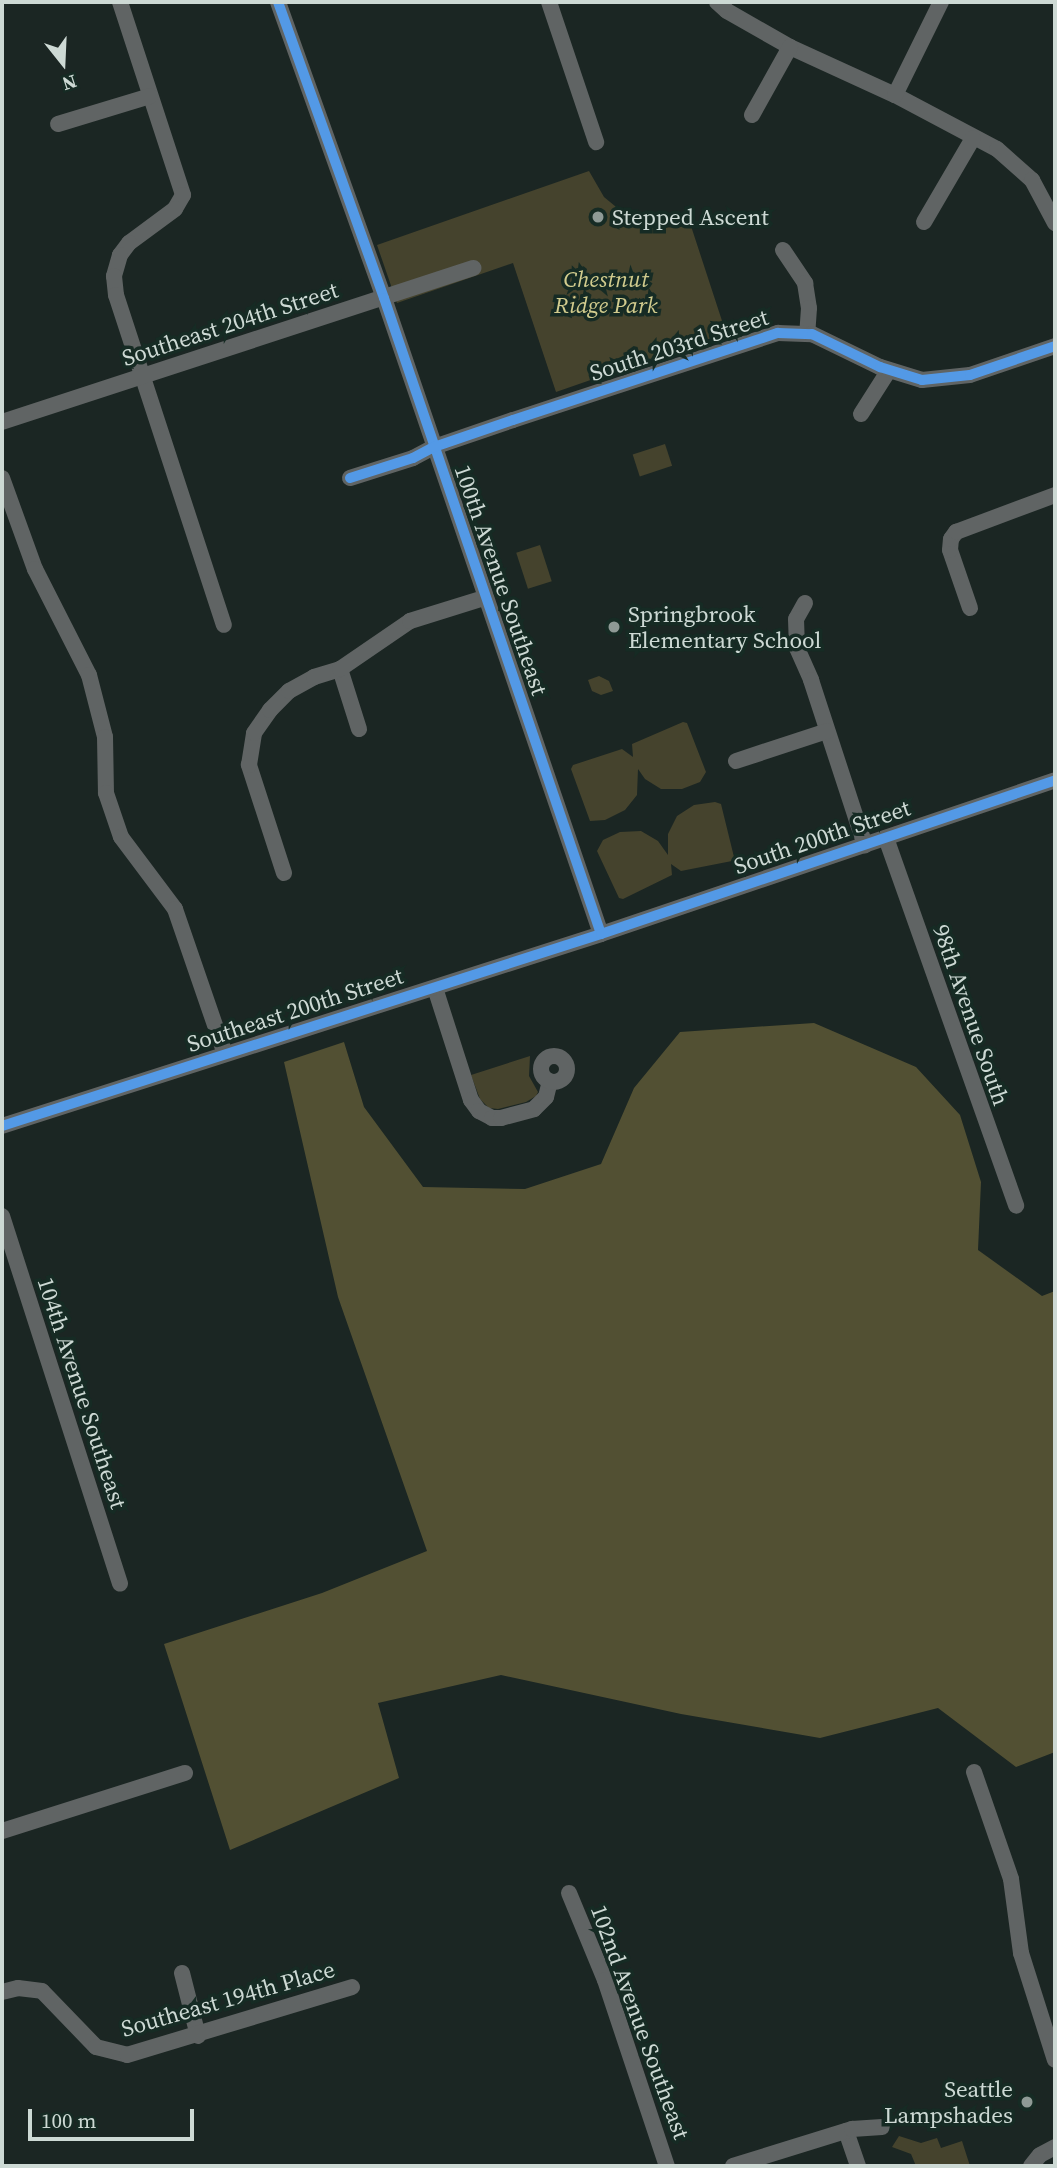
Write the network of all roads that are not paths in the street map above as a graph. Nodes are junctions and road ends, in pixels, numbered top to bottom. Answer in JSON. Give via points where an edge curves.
{"nodes":[{"id":1,"x":120,"y":2,"type":"edge"},
{"id":2,"x":278,"y":2,"type":"edge"},
{"id":3,"x":549,"y":2,"type":"edge"},
{"id":4,"x":717,"y":2,"type":"edge"},
{"id":5,"x":941,"y":2,"type":"edge"},
{"id":6,"x":790,"y":47,"type":"junction"},
{"id":7,"x":895,"y":95,"type":"junction"},
{"id":8,"x":150,"y":96,"type":"junction"},
{"id":9,"x":752,"y":115,"type":"dead end"},
{"id":10,"x":58,"y":124,"type":"dead end"},
{"id":11,"x":973,"y":138,"type":"junction"},
{"id":12,"x":596,"y":142,"type":"dead end"},
{"id":13,"x":924,"y":222,"type":"dead end"},
{"id":14,"x":1055,"y":223,"type":"edge"},
{"id":15,"x":783,"y":250,"type":"dead end"},
{"id":16,"x":473,"y":268,"type":"dead end"},
{"id":17,"x":384,"y":298,"type":"junction"},
{"id":18,"x":807,"y":334,"type":"junction"},
{"id":19,"x":1055,"y":346,"type":"edge"},
{"id":20,"x":889,"y":370,"type":"junction"},
{"id":21,"x":141,"y":378,"type":"junction"},
{"id":22,"x":862,"y":414,"type":"dead end"},
{"id":23,"x":2,"y":422,"type":"edge"},
{"id":24,"x":434,"y":447,"type":"junction"},
{"id":25,"x":2,"y":478,"type":"edge"},
{"id":26,"x":350,"y":478,"type":"dead end"},
{"id":27,"x":1055,"y":495,"type":"edge"},
{"id":28,"x":484,"y":598,"type":"junction"},
{"id":29,"x":805,"y":603,"type":"dead end"},
{"id":30,"x":970,"y":608,"type":"dead end"},
{"id":31,"x":224,"y":625,"type":"dead end"},
{"id":32,"x":340,"y":669,"type":"junction"},
{"id":33,"x":359,"y":729,"type":"dead end"},
{"id":34,"x":827,"y":731,"type":"junction"},
{"id":35,"x":736,"y":761,"type":"dead end"},
{"id":36,"x":1055,"y":780,"type":"edge"},
{"id":37,"x":886,"y":838,"type":"junction"},
{"id":38,"x":865,"y":845,"type":"junction"},
{"id":39,"x":284,"y":873,"type":"dead end"},
{"id":40,"x":601,"y":934,"type":"junction"},
{"id":41,"x":435,"y":988,"type":"junction"},
{"id":42,"x":225,"y":1054,"type":"junction"},
{"id":43,"x":550,"y":1081,"type":"dead end"},
{"id":44,"x":2,"y":1126,"type":"edge"},
{"id":45,"x":1016,"y":1206,"type":"dead end"},
{"id":46,"x":2,"y":1216,"type":"edge"},
{"id":47,"x":120,"y":1583,"type":"dead end"},
{"id":48,"x":974,"y":1772,"type":"dead end"},
{"id":49,"x":186,"y":1773,"type":"dead end"},
{"id":50,"x":2,"y":1831,"type":"edge"},
{"id":51,"x":569,"y":1893,"type":"dead end"},
{"id":52,"x":181,"y":1973,"type":"dead end"},
{"id":53,"x":352,"y":1987,"type":"dead end"},
{"id":54,"x":2,"y":1992,"type":"edge"},
{"id":55,"x":198,"y":2036,"type":"junction"},
{"id":56,"x":1055,"y":2060,"type":"edge"},
{"id":57,"x":882,"y":2127,"type":"dead end"},
{"id":58,"x":846,"y":2131,"type":"junction"},
{"id":59,"x":1055,"y":2147,"type":"edge"},
{"id":60,"x":667,"y":2166,"type":"edge"},
{"id":61,"x":735,"y":2166,"type":"edge"},
{"id":62,"x":858,"y":2166,"type":"edge"},
{"id":63,"x":1031,"y":2166,"type":"edge"}],
"edges":[{"from":1,"to":8,"type":"street"},
{"from":2,"to":17,"type":"street","name":"100th Avenue Southeast"},
{"from":3,"to":12,"type":"street"},
{"from":4,"to":6,"type":"street"},
{"from":5,"to":7,"type":"street"},
{"from":6,"to":7,"type":"street"},
{"from":6,"to":9,"type":"street"},
{"from":7,"to":11,"type":"street"},
{"from":8,"to":10,"type":"street"},
{"from":8,"to":21,"type":"street","via":[[183,195],[175,209],[129,243],[114,276]]},
{"from":11,"to":13,"type":"street"},
{"from":11,"to":14,"type":"street","via":[[1025,172]]},
{"from":15,"to":18,"type":"street","via":[[805,283]]},
{"from":16,"to":17,"type":"street","name":"Southeast 204th Street"},
{"from":17,"to":21,"type":"street","name":"Southeast 204th Street"},
{"from":17,"to":24,"type":"street","name":"100th Avenue Southeast"},
{"from":18,"to":20,"type":"street","name":"South 203rd Street"},
{"from":18,"to":24,"type":"street","name":"South 203rd Street","via":[[778,333]]},
{"from":19,"to":20,"type":"street","name":"South 203rd Street","via":[[952,379],[922,380]]},
{"from":20,"to":22,"type":"street"},
{"from":21,"to":23,"type":"street","name":"Southeast 204th Street"},
{"from":21,"to":31,"type":"street"},
{"from":24,"to":26,"type":"street","name":"South 203rd Street"},
{"from":24,"to":28,"type":"street","name":"100th Avenue Southeast"},
{"from":25,"to":42,"type":"street","via":[[35,569],[99,704],[106,793],[121,837],[175,909]]},
{"from":27,"to":30,"type":"street","via":[[962,528],[951,539],[950,550]]},
{"from":28,"to":32,"type":"street","via":[[410,621]]},
{"from":28,"to":40,"type":"street","name":"100th Avenue Southeast"},
{"from":29,"to":34,"type":"street","via":[[796,619],[797,648]]},
{"from":32,"to":33,"type":"street"},
{"from":32,"to":39,"type":"street","via":[[289,691],[254,733],[249,765]]},
{"from":34,"to":35,"type":"street"},
{"from":34,"to":38,"type":"street"},
{"from":36,"to":37,"type":"street","name":"South 200th Street"},
{"from":37,"to":38,"type":"street","name":"South 200th Street"},
{"from":37,"to":45,"type":"street","name":"98th Avenue South"},
{"from":38,"to":40,"type":"street","name":"South 200th Street"},
{"from":40,"to":41,"type":"street","name":"Southeast 200th Street"},
{"from":41,"to":42,"type":"street","name":"Southeast 200th Street"},
{"from":41,"to":43,"type":"street","via":[[478,1111],[501,1118],[534,1109],[546,1097]]},
{"from":42,"to":44,"type":"street","name":"Southeast 200th Street"},
{"from":46,"to":47,"type":"street","name":"104th Avenue Southeast"},
{"from":48,"to":56,"type":"street","via":[[1011,1879],[1021,1953]]},
{"from":49,"to":50,"type":"street"},
{"from":51,"to":60,"type":"street","name":"102nd Avenue Southeast","via":[[606,1980]]},
{"from":52,"to":55,"type":"street"},
{"from":53,"to":55,"type":"street","name":"Southeast 194th Place"},
{"from":54,"to":55,"type":"street","name":"Southeast 194th Place","via":[[34,1988],[51,1997],[96,2047],[116,2054]]},
{"from":57,"to":58,"type":"street"},
{"from":58,"to":61,"type":"street"},
{"from":58,"to":62,"type":"street"},
{"from":59,"to":63,"type":"street"}]}
